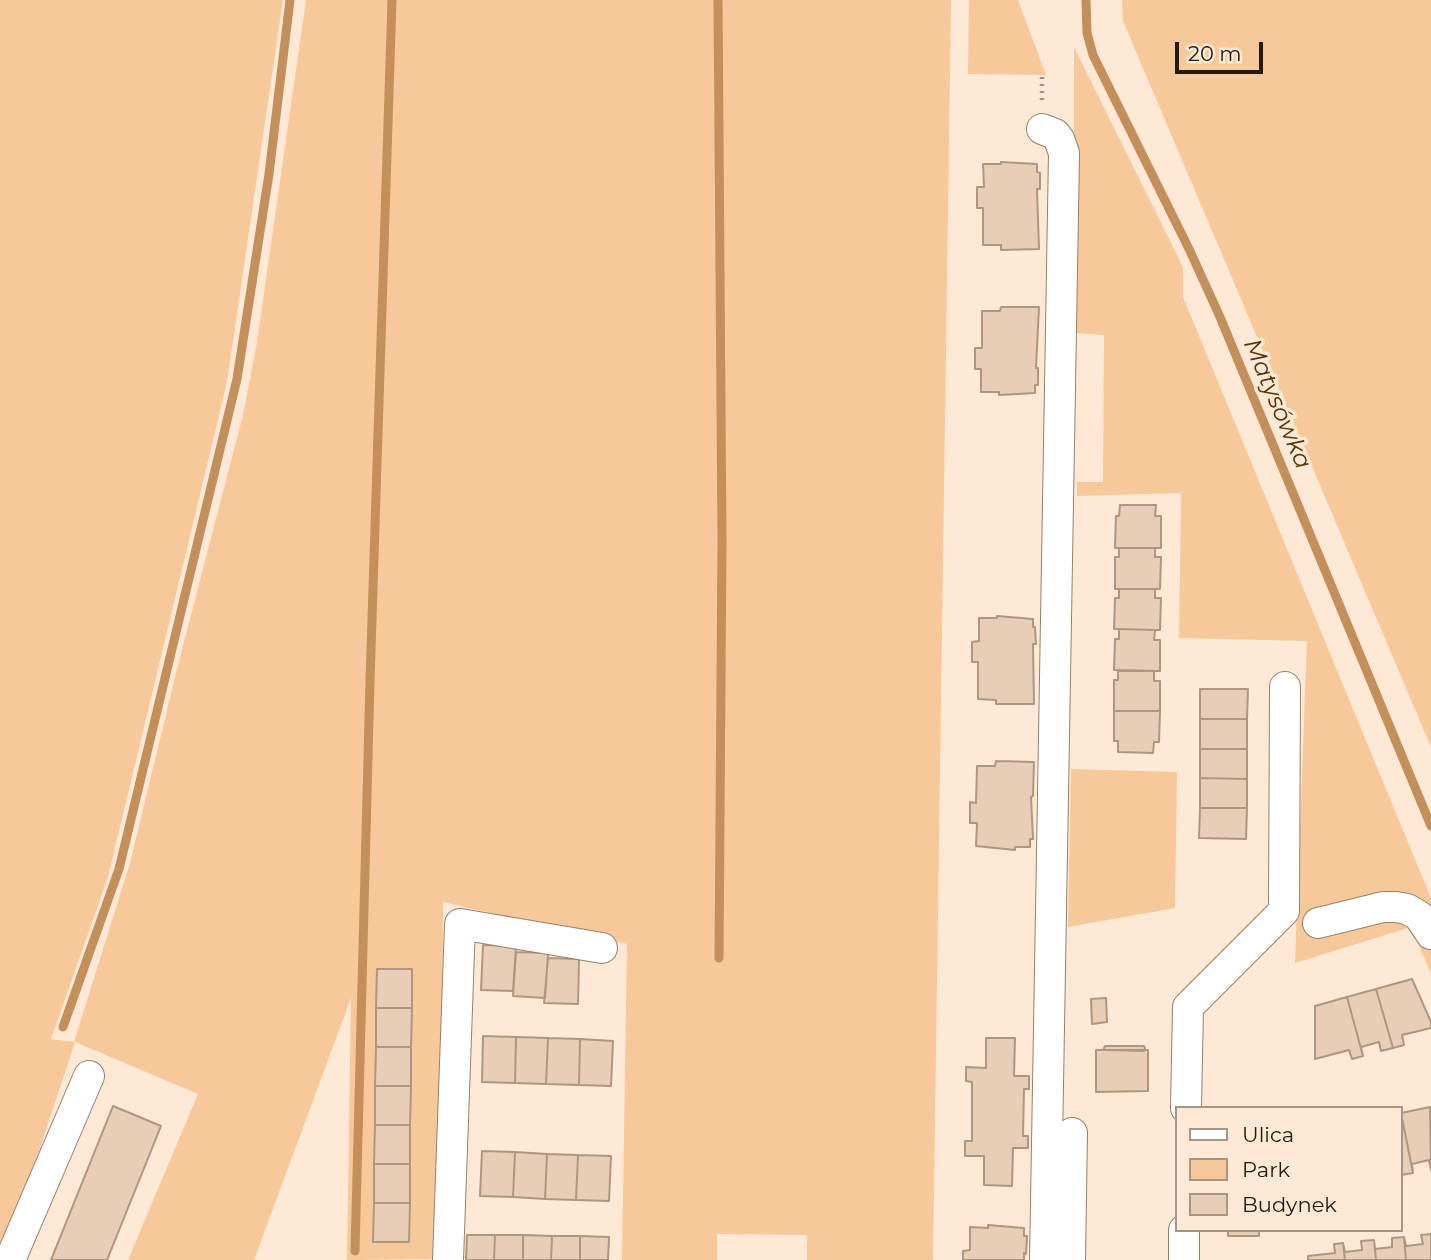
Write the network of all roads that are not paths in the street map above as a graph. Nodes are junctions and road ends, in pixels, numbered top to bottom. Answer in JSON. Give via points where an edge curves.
{"nodes":[{"id":1,"x":1042,"y":129,"type":"dead end"},
{"id":2,"x":1285,"y":687,"type":"dead end"},
{"id":3,"x":1318,"y":923,"type":"dead end"},
{"id":4,"x":1431,"y":934,"type":"edge"},
{"id":5,"x":602,"y":948,"type":"dead end"},
{"id":6,"x":89,"y":1076,"type":"dead end"},
{"id":7,"x":1186,"y":1106,"type":"edge"},
{"id":8,"x":1072,"y":1133,"type":"dead end"},
{"id":9,"x":1184,"y":1232,"type":"edge"},
{"id":10,"x":10,"y":1260,"type":"edge"},
{"id":11,"x":448,"y":1260,"type":"edge"},
{"id":12,"x":1045,"y":1260,"type":"edge"},
{"id":13,"x":1070,"y":1260,"type":"edge"},
{"id":14,"x":1184,"y":1260,"type":"edge"}],
"edges":[{"from":1,"to":12,"type":"street","via":[[1055,134],[1064,153]]},
{"from":2,"to":7,"type":"street","via":[[1284,911],[1188,1007]]},
{"from":3,"to":4,"type":"street","via":[[1383,906],[1396,907],[1419,916]]},
{"from":5,"to":11,"type":"street","via":[[460,924]]},
{"from":6,"to":10,"type":"street"},
{"from":8,"to":13,"type":"street"},
{"from":9,"to":14,"type":"street"}]}
